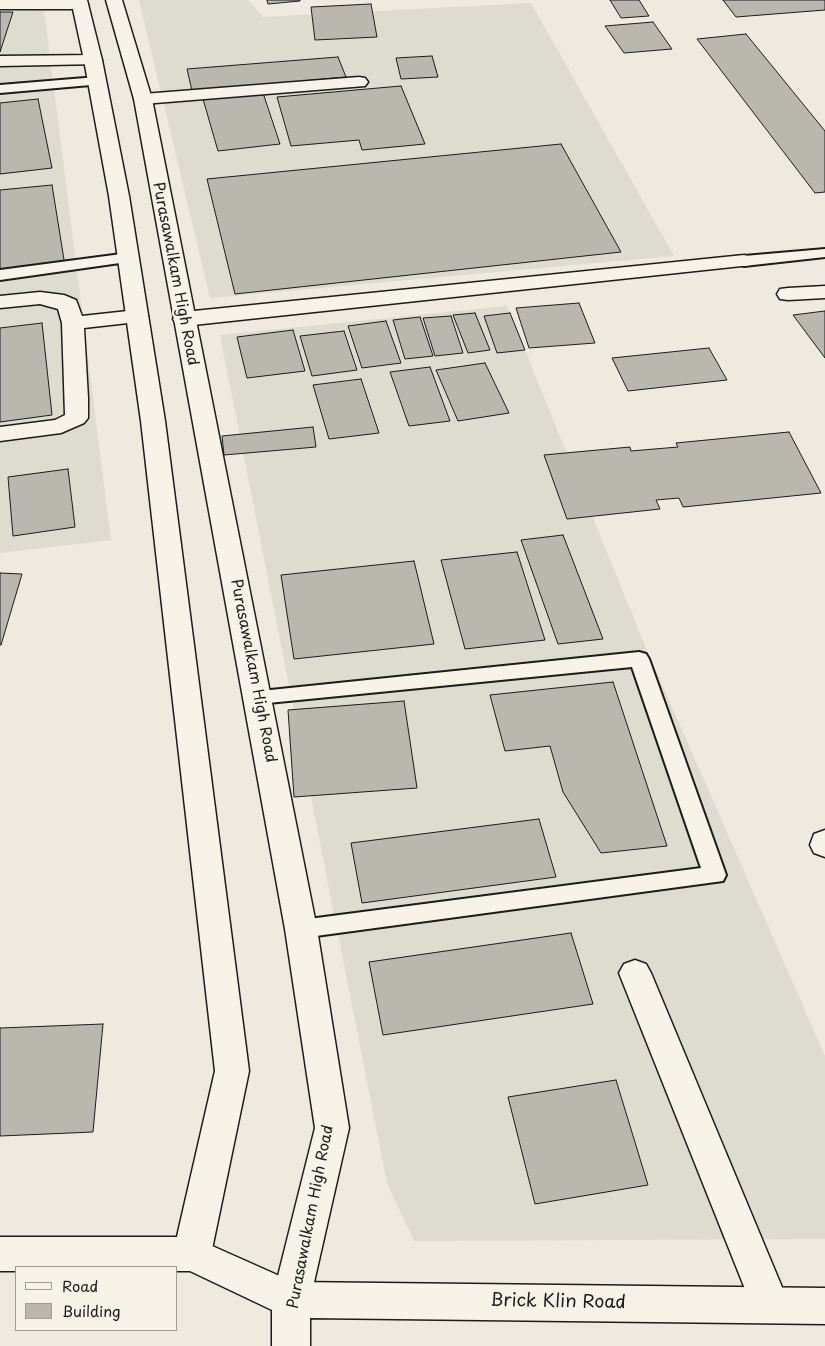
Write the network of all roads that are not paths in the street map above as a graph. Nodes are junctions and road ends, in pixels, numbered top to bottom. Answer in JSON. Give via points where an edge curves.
{"nodes":[{"id":1,"x":114,"y":0,"type":"edge"},
{"id":2,"x":79,"y":2,"type":"edge"},
{"id":3,"x":0,"y":4,"type":"edge"},
{"id":4,"x":0,"y":61,"type":"edge"},
{"id":5,"x":95,"y":70,"type":"junction"},
{"id":6,"x":359,"y":82,"type":"dead end"},
{"id":7,"x":0,"y":89,"type":"edge"},
{"id":8,"x":143,"y":99,"type":"junction"},
{"id":9,"x":825,"y":253,"type":"edge"},
{"id":10,"x":128,"y":258,"type":"junction"},
{"id":11,"x":744,"y":261,"type":"joint"},
{"id":12,"x":0,"y":275,"type":"edge"},
{"id":13,"x":825,"y":292,"type":"edge"},
{"id":14,"x":788,"y":294,"type":"dead end"},
{"id":15,"x":0,"y":302,"type":"edge"},
{"id":16,"x":137,"y":316,"type":"junction"},
{"id":17,"x":184,"y":319,"type":"junction"},
{"id":18,"x":73,"y":322,"type":"junction"},
{"id":19,"x":0,"y":434,"type":"edge"},
{"id":20,"x":258,"y":696,"type":"junction"},
{"id":21,"x":301,"y":929,"type":"junction"},
{"id":22,"x":635,"y":973,"type":"dead end"},
{"id":23,"x":0,"y":1254,"type":"edge"},
{"id":24,"x":192,"y":1254,"type":"junction"},
{"id":25,"x":291,"y":1300,"type":"junction"},
{"id":26,"x":770,"y":1304,"type":"junction"},
{"id":27,"x":825,"y":1306,"type":"edge"},
{"id":28,"x":291,"y":1346,"type":"edge"}],
"edges":[{"from":1,"to":8,"type":"main road","name":"Purasawalkam High Road"},
{"from":2,"to":3,"type":"main road"},
{"from":2,"to":5,"type":"main road"},
{"from":4,"to":5,"type":"main road"},
{"from":5,"to":7,"type":"lane"},
{"from":5,"to":10,"type":"main road"},
{"from":6,"to":8,"type":"main road"},
{"from":8,"to":17,"type":"main road","name":"Purasawalkam High Road"},
{"from":9,"to":11,"type":"lane"},
{"from":10,"to":12,"type":"lane"},
{"from":10,"to":16,"type":"main road"},
{"from":11,"to":17,"type":"main road"},
{"from":13,"to":14,"type":"main road"},
{"from":15,"to":18,"type":"main road","via":[[40,298],[56,300],[68,305]]},
{"from":16,"to":18,"type":"main road"},
{"from":16,"to":24,"type":"main road","via":[[155,431],[232,1071]]},
{"from":17,"to":20,"type":"main road","name":"Purasawalkam High Road"},
{"from":18,"to":19,"type":"main road","via":[[76,418],[61,426]]},
{"from":20,"to":21,"type":"main road","name":"Purasawalkam High Road"},
{"from":20,"to":21,"type":"lane","via":[[639,659],[715,875]]},
{"from":21,"to":25,"type":"main road","name":"Purasawalkam High Road","via":[[332,1128]]},
{"from":22,"to":26,"type":"main road"},
{"from":23,"to":24,"type":"main road"},
{"from":24,"to":25,"type":"main road"},
{"from":25,"to":26,"type":"main road","name":"Brick Klin Road"},
{"from":25,"to":28,"type":"main road","name":"Purasawalkam High Road"},
{"from":26,"to":27,"type":"main road","name":"Brick Klin Road"}]}
